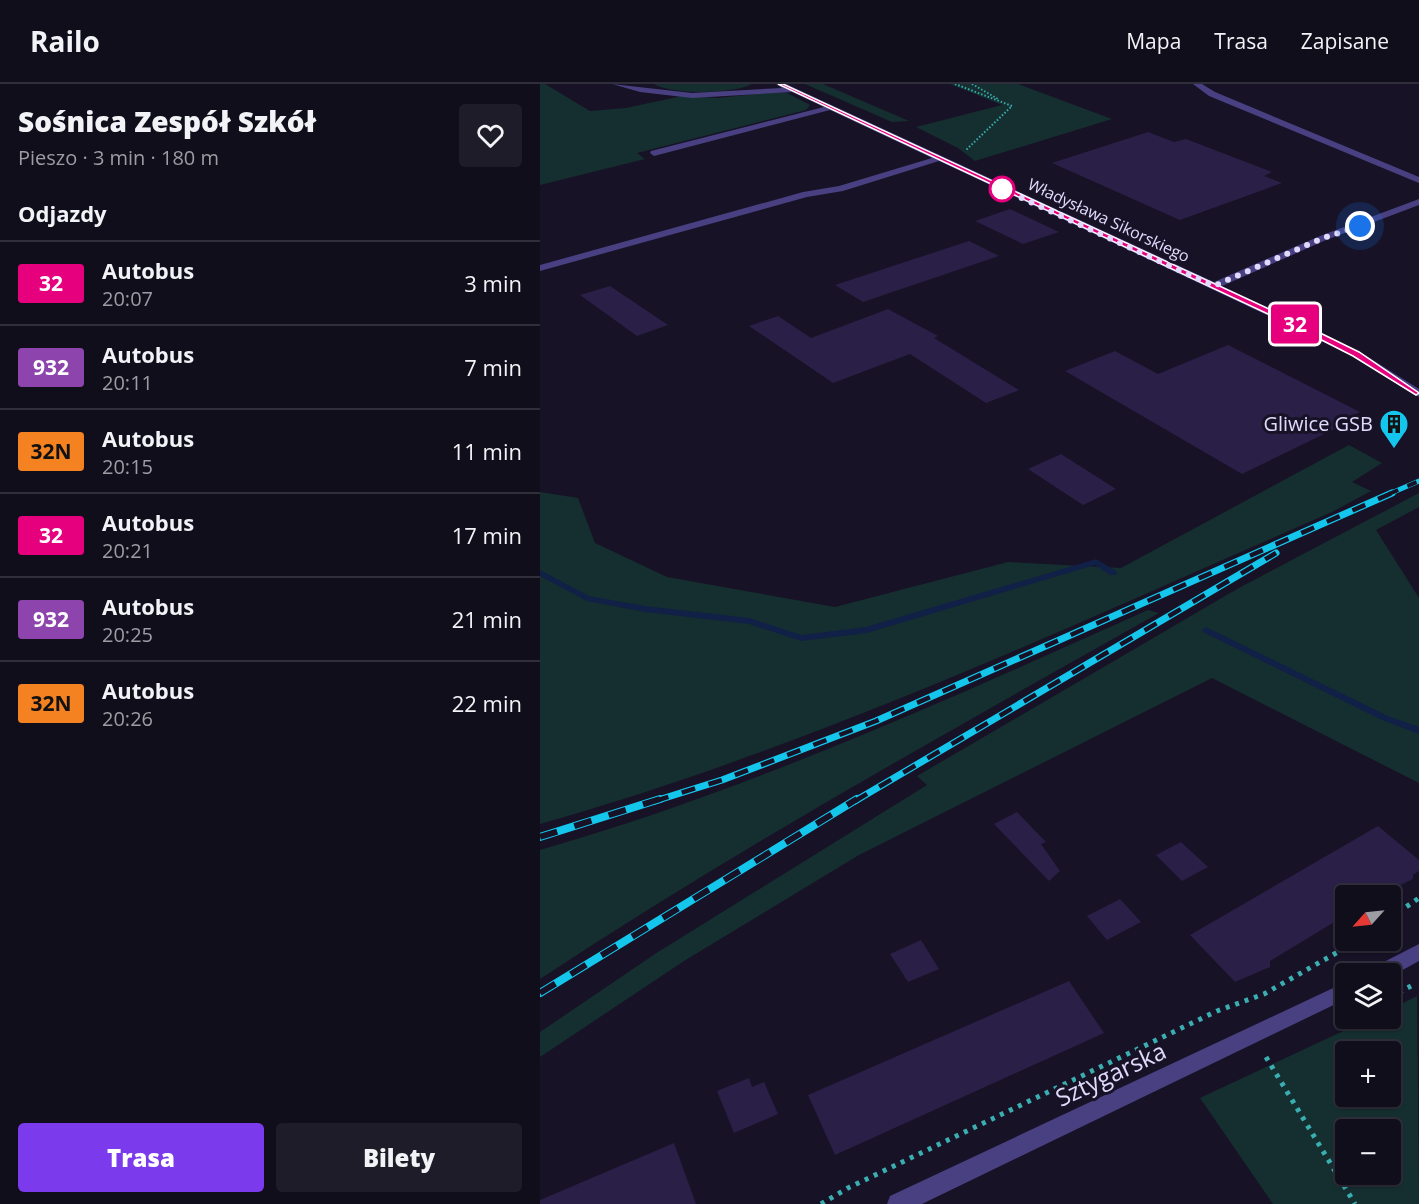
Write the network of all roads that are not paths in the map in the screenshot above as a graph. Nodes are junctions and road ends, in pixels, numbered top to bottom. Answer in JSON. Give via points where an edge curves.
{"nodes":[{"id":1,"x":616,"y":84,"type":"edge"},
{"id":2,"x":756,"y":84,"type":"edge"},
{"id":3,"x":780,"y":84,"type":"edge"},
{"id":4,"x":1197,"y":84,"type":"edge"},
{"id":5,"x":795,"y":91,"type":"junction"},
{"id":6,"x":743,"y":92,"type":"junction"},
{"id":7,"x":831,"y":108,"type":"junction"},
{"id":8,"x":654,"y":153,"type":"dead end"},
{"id":9,"x":939,"y":159,"type":"junction"},
{"id":10,"x":1419,"y":180,"type":"edge"},
{"id":11,"x":1419,"y":202,"type":"edge"},
{"id":12,"x":540,"y":268,"type":"edge"},
{"id":13,"x":1214,"y":286,"type":"junction"},
{"id":14,"x":1419,"y":394,"type":"edge"},
{"id":15,"x":1416,"y":959,"type":"edge"},
{"id":16,"x":1401,"y":965,"type":"edge"},
{"id":17,"x":1335,"y":995,"type":"edge"},
{"id":18,"x":898,"y":1204,"type":"edge"}],
"edges":[{"from":1,"to":6,"type":"street","via":[[705,95]]},
{"from":2,"to":6,"type":"street"},
{"from":3,"to":5,"type":"street","name":"Władysława Sikorskiego"},
{"from":4,"to":10,"type":"street","via":[[1212,94]]},
{"from":5,"to":6,"type":"street"},
{"from":5,"to":7,"type":"street","name":"Władysława Sikorskiego"},
{"from":7,"to":8,"type":"street"},
{"from":7,"to":9,"type":"street","name":"Władysława Sikorskiego"},
{"from":9,"to":12,"type":"street"},
{"from":9,"to":13,"type":"street","name":"Władysława Sikorskiego"},
{"from":11,"to":13,"type":"street","via":[[1323,238]]},
{"from":13,"to":14,"type":"street","name":"Władysława Sikorskiego","via":[[1356,354]]},
{"from":15,"to":16,"type":"street"},
{"from":17,"to":18,"type":"street","name":"Sztygarska"}]}
